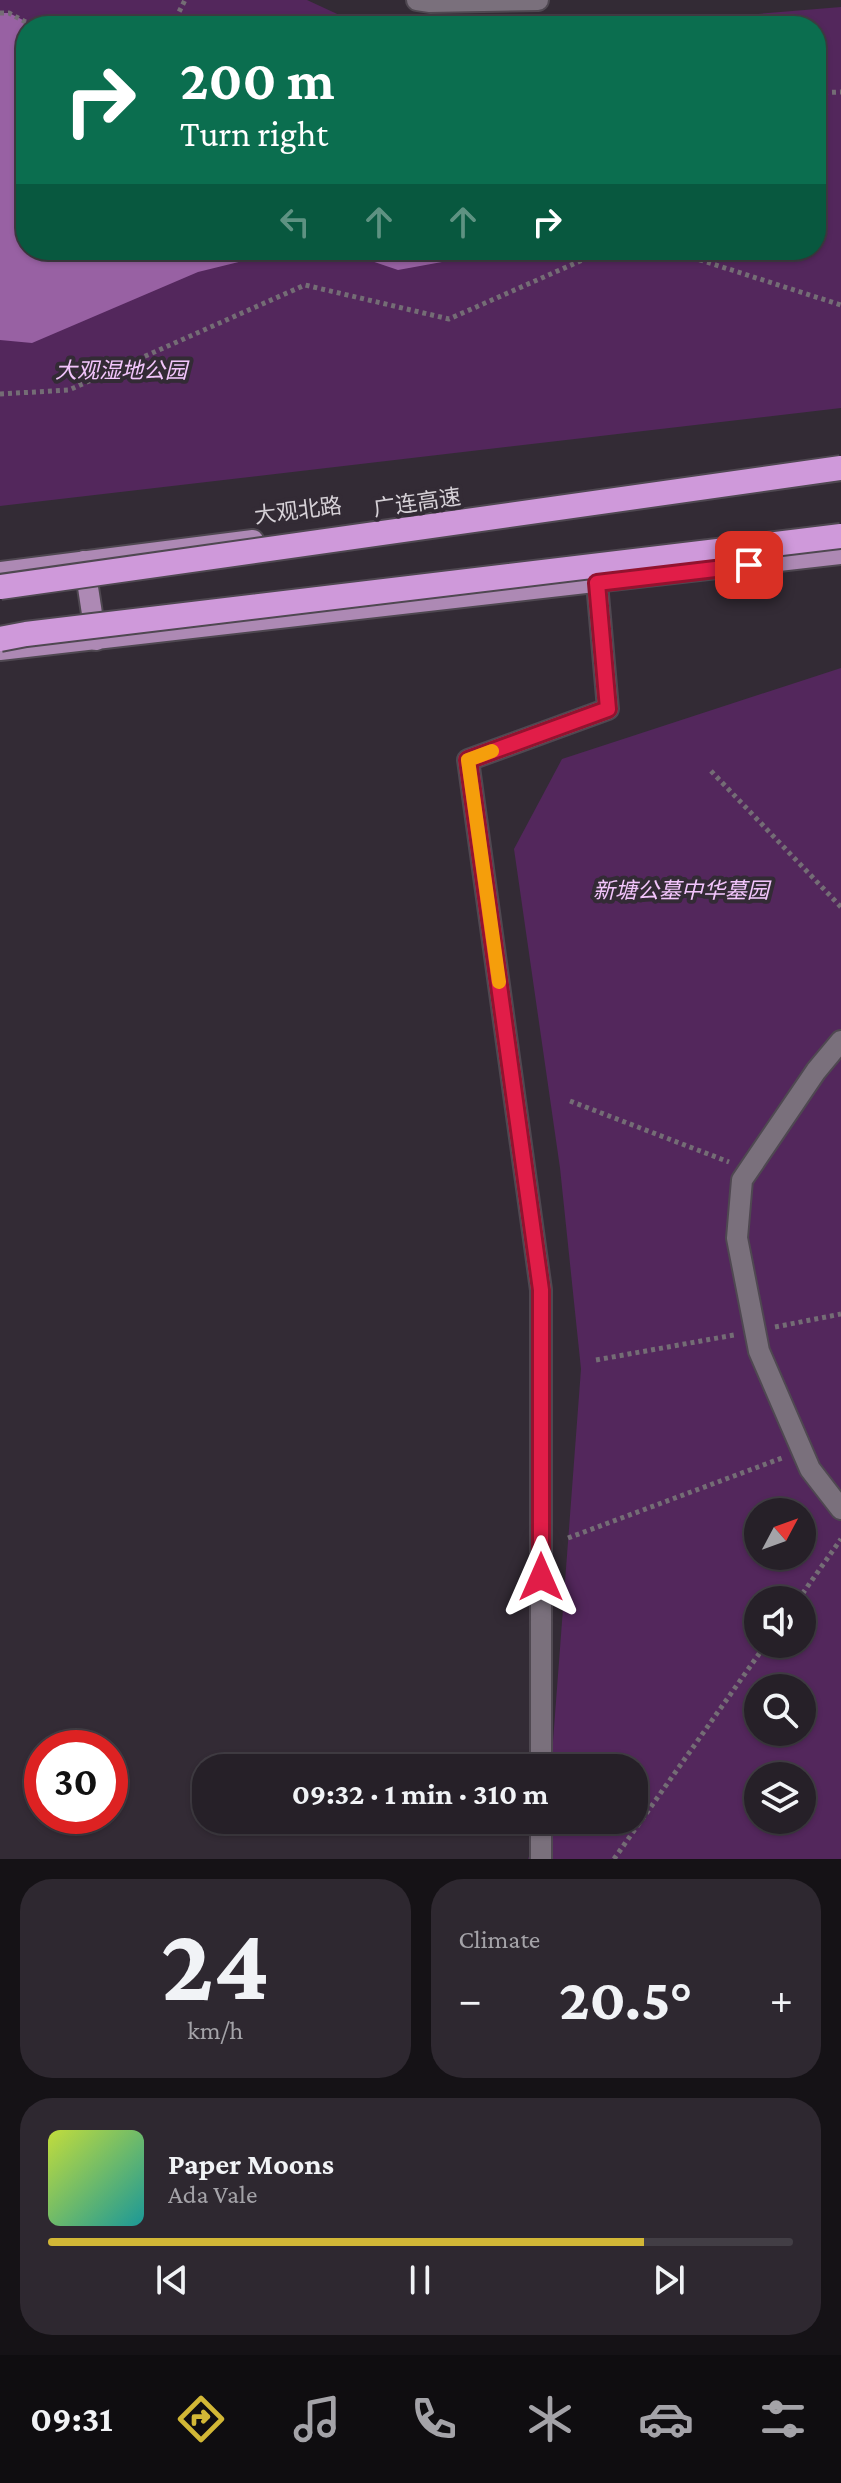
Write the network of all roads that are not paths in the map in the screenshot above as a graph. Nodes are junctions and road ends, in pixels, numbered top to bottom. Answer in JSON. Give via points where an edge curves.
{"nodes":[{"id":1,"x":417,"y":0,"type":"edge"},
{"id":2,"x":538,"y":0,"type":"edge"},
{"id":3,"x":841,"y":469,"type":"edge"},
{"id":4,"x":841,"y":536,"type":"edge"},
{"id":5,"x":841,"y":554,"type":"edge"},
{"id":6,"x":84,"y":560,"type":"junction"},
{"id":7,"x":0,"y":572,"type":"edge"},
{"id":8,"x":597,"y":583,"type":"junction"},
{"id":9,"x":0,"y":587,"type":"edge"},
{"id":10,"x":0,"y":639,"type":"edge"},
{"id":11,"x":96,"y":640,"type":"junction"},
{"id":12,"x":0,"y":650,"type":"edge"},
{"id":13,"x":841,"y":1041,"type":"edge"},
{"id":14,"x":841,"y":1509,"type":"edge"},
{"id":15,"x":541,"y":1754,"type":"edge"},
{"id":16,"x":541,"y":1834,"type":"edge"},
{"id":17,"x":541,"y":1859,"type":"edge"}],
"edges":[{"from":1,"to":2,"type":"street"},
{"from":3,"to":6,"type":"main road","name":"大观北路"},
{"from":3,"to":9,"type":"highway","name":"广连高速","bridge":true},
{"from":4,"to":10,"type":"highway","bridge":true},
{"from":5,"to":8,"type":"main road"},
{"from":6,"to":7,"type":"main road","name":"大观北路"},
{"from":6,"to":11,"type":"main road"},
{"from":8,"to":11,"type":"main road"},
{"from":8,"to":15,"type":"street","via":[[608,709],[468,760],[541,1290]]},
{"from":11,"to":12,"type":"main road"},
{"from":13,"to":14,"type":"street","via":[[742,1180],[737,1238],[759,1351],[810,1469]]},
{"from":16,"to":17,"type":"street"}]}
